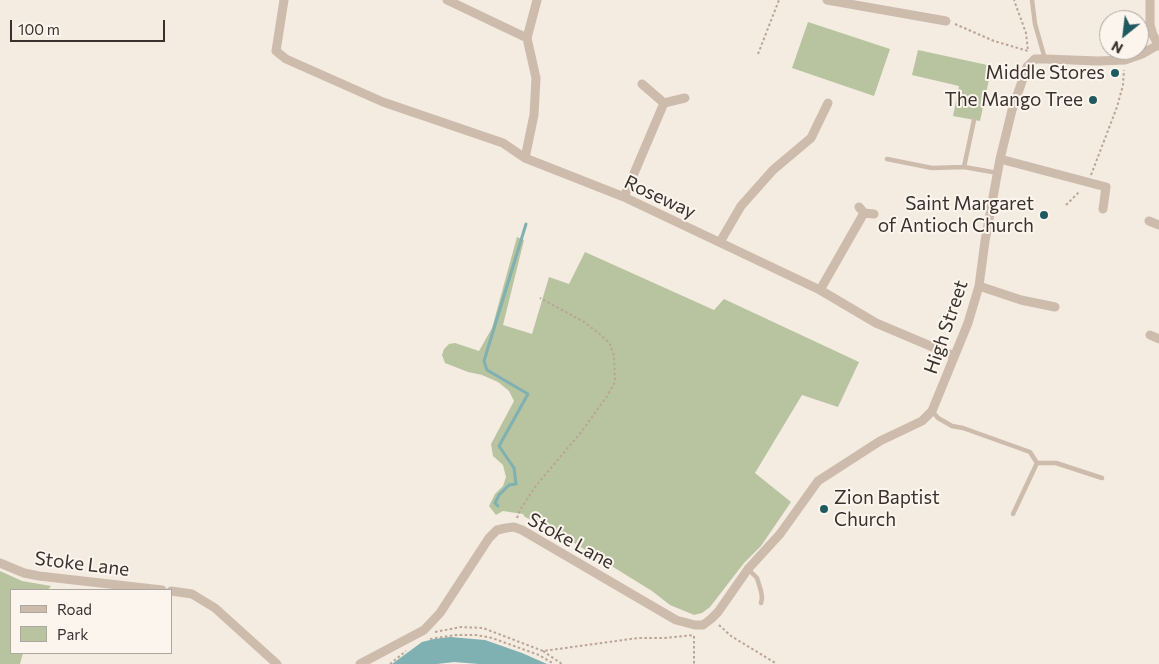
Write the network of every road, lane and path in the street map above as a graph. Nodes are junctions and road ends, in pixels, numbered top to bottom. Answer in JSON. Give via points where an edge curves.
{"nodes":[{"id":1,"x":284,"y":0,"type":"edge"},
{"id":2,"x":447,"y":0,"type":"edge"},
{"id":3,"x":537,"y":0,"type":"edge"},
{"id":4,"x":779,"y":0,"type":"edge"},
{"id":5,"x":827,"y":0,"type":"edge"},
{"id":6,"x":1014,"y":0,"type":"edge"},
{"id":7,"x":1032,"y":0,"type":"edge"},
{"id":8,"x":1150,"y":0,"type":"edge"},
{"id":9,"x":946,"y":20,"type":"joint"},
{"id":10,"x":527,"y":38,"type":"junction"},
{"id":11,"x":1158,"y":45,"type":"edge"},
{"id":12,"x":758,"y":54,"type":"dead end"},
{"id":13,"x":1044,"y":59,"type":"junction"},
{"id":14,"x":1124,"y":60,"type":"joint"},
{"id":15,"x":642,"y":84,"type":"dead end"},
{"id":16,"x":684,"y":98,"type":"dead end"},
{"id":17,"x":828,"y":103,"type":"dead end"},
{"id":18,"x":664,"y":104,"type":"junction"},
{"id":19,"x":974,"y":120,"type":"dead end"},
{"id":20,"x":526,"y":158,"type":"junction"},
{"id":21,"x":1000,"y":158,"type":"junction"},
{"id":22,"x":887,"y":159,"type":"dead end"},
{"id":23,"x":964,"y":167,"type":"junction"},
{"id":24,"x":998,"y":173,"type":"junction"},
{"id":25,"x":1088,"y":182,"type":"junction"},
{"id":26,"x":624,"y":197,"type":"junction"},
{"id":27,"x":1066,"y":206,"type":"dead end"},
{"id":28,"x":1103,"y":209,"type":"dead end"},
{"id":29,"x":866,"y":211,"type":"dead end"},
{"id":30,"x":1149,"y":221,"type":"dead end"},
{"id":31,"x":1159,"y":225,"type":"edge"},
{"id":32,"x":720,"y":242,"type":"junction"},
{"id":33,"x":979,"y":286,"type":"junction"},
{"id":34,"x":820,"y":290,"type":"junction"},
{"id":35,"x":540,"y":298,"type":"dead end"},
{"id":36,"x":1055,"y":307,"type":"dead end"},
{"id":37,"x":954,"y":356,"type":"junction"},
{"id":38,"x":932,"y":411,"type":"junction"},
{"id":39,"x":1036,"y":464,"type":"junction"},
{"id":40,"x":1102,"y":478,"type":"dead end"},
{"id":41,"x":1013,"y":514,"type":"dead end"},
{"id":42,"x":514,"y":527,"type":"junction"},
{"id":43,"x":0,"y":563,"type":"edge"},
{"id":44,"x":748,"y":569,"type":"junction"},
{"id":45,"x":153,"y":589,"type":"edge"},
{"id":46,"x":172,"y":592,"type":"edge"},
{"id":47,"x":761,"y":603,"type":"dead end"},
{"id":48,"x":711,"y":619,"type":"junction"},
{"id":49,"x":694,"y":625,"type":"junction"},
{"id":50,"x":432,"y":632,"type":"dead end"},
{"id":51,"x":694,"y":635,"type":"junction"},
{"id":52,"x":427,"y":639,"type":"dead end"},
{"id":53,"x":406,"y":651,"type":"dead end"},
{"id":54,"x":543,"y":651,"type":"junction"},
{"id":55,"x":277,"y":664,"type":"edge"},
{"id":56,"x":360,"y":664,"type":"edge"},
{"id":57,"x":390,"y":664,"type":"edge"},
{"id":58,"x":554,"y":664,"type":"edge"},
{"id":59,"x":562,"y":664,"type":"edge"},
{"id":60,"x":694,"y":664,"type":"edge"},
{"id":61,"x":777,"y":664,"type":"edge"}],
"edges":[{"from":1,"to":20,"type":"street","name":"Roseway","via":[[276,51],[286,59],[383,102],[503,143]]},
{"from":2,"to":10,"type":"street"},
{"from":3,"to":10,"type":"street"},
{"from":4,"to":12,"type":"path"},
{"from":5,"to":9,"type":"street"},
{"from":6,"to":9,"type":"path","via":[[1026,33],[1028,51],[994,41]]},
{"from":7,"to":13,"type":"lane"},
{"from":8,"to":11,"type":"street","via":[[1150,25]]},
{"from":10,"to":20,"type":"street","via":[[536,78],[534,115]]},
{"from":13,"to":14,"type":"street"},
{"from":13,"to":21,"type":"street","name":"High Street","via":[[1035,59],[1027,67]]},
{"from":14,"to":25,"type":"path","via":[[1123,85],[1117,107]]},
{"from":15,"to":18,"type":"street"},
{"from":16,"to":18,"type":"street"},
{"from":17,"to":32,"type":"street","via":[[811,138],[773,170],[740,206]]},
{"from":18,"to":26,"type":"street"},
{"from":19,"to":23,"type":"lane"},
{"from":20,"to":26,"type":"street","name":"Roseway"},
{"from":21,"to":24,"type":"street","name":"High Street"},
{"from":21,"to":25,"type":"street"},
{"from":22,"to":23,"type":"lane","via":[[932,168]]},
{"from":23,"to":24,"type":"lane"},
{"from":24,"to":33,"type":"street","name":"High Street"},
{"from":25,"to":27,"type":"path"},
{"from":25,"to":28,"type":"street","via":[[1106,187]]},
{"from":26,"to":32,"type":"street","name":"Roseway"},
{"from":29,"to":34,"type":"street"},
{"from":30,"to":31,"type":"street"},
{"from":32,"to":34,"type":"street","name":"Roseway"},
{"from":33,"to":36,"type":"street"},
{"from":33,"to":37,"type":"street","name":"High Street"},
{"from":34,"to":37,"type":"street","name":"Roseway","via":[[876,323]]},
{"from":35,"to":42,"type":"path","via":[[602,335],[614,356],[615,382],[582,431],[535,487],[520,510]]},
{"from":37,"to":38,"type":"street","name":"High Street"},
{"from":38,"to":39,"type":"lane","via":[[952,426],[1030,452]]},
{"from":38,"to":44,"type":"street","via":[[922,421],[880,440],[818,481],[780,534]]},
{"from":39,"to":40,"type":"lane","via":[[1056,463]]},
{"from":39,"to":41,"type":"lane"},
{"from":42,"to":49,"type":"street","name":"Stoke Lane","via":[[676,620]]},
{"from":42,"to":56,"type":"street","name":"Stoke Lane","via":[[497,530],[489,538],[440,613],[424,630]]},
{"from":43,"to":45,"type":"street","name":"Stoke Lane","via":[[39,576]]},
{"from":44,"to":47,"type":"lane","via":[[757,578],[762,591]]},
{"from":44,"to":48,"type":"street"},
{"from":46,"to":55,"type":"street","via":[[192,594],[216,608]]},
{"from":48,"to":49,"type":"street"},
{"from":48,"to":61,"type":"path","via":[[731,636]]},
{"from":49,"to":51,"type":"path"},
{"from":50,"to":54,"type":"path","via":[[483,628]]},
{"from":51,"to":54,"type":"path","via":[[638,638]]},
{"from":51,"to":60,"type":"path"},
{"from":52,"to":58,"type":"path","via":[[484,636],[516,645]]},
{"from":53,"to":57,"type":"path"},
{"from":54,"to":59,"type":"path"}]}
